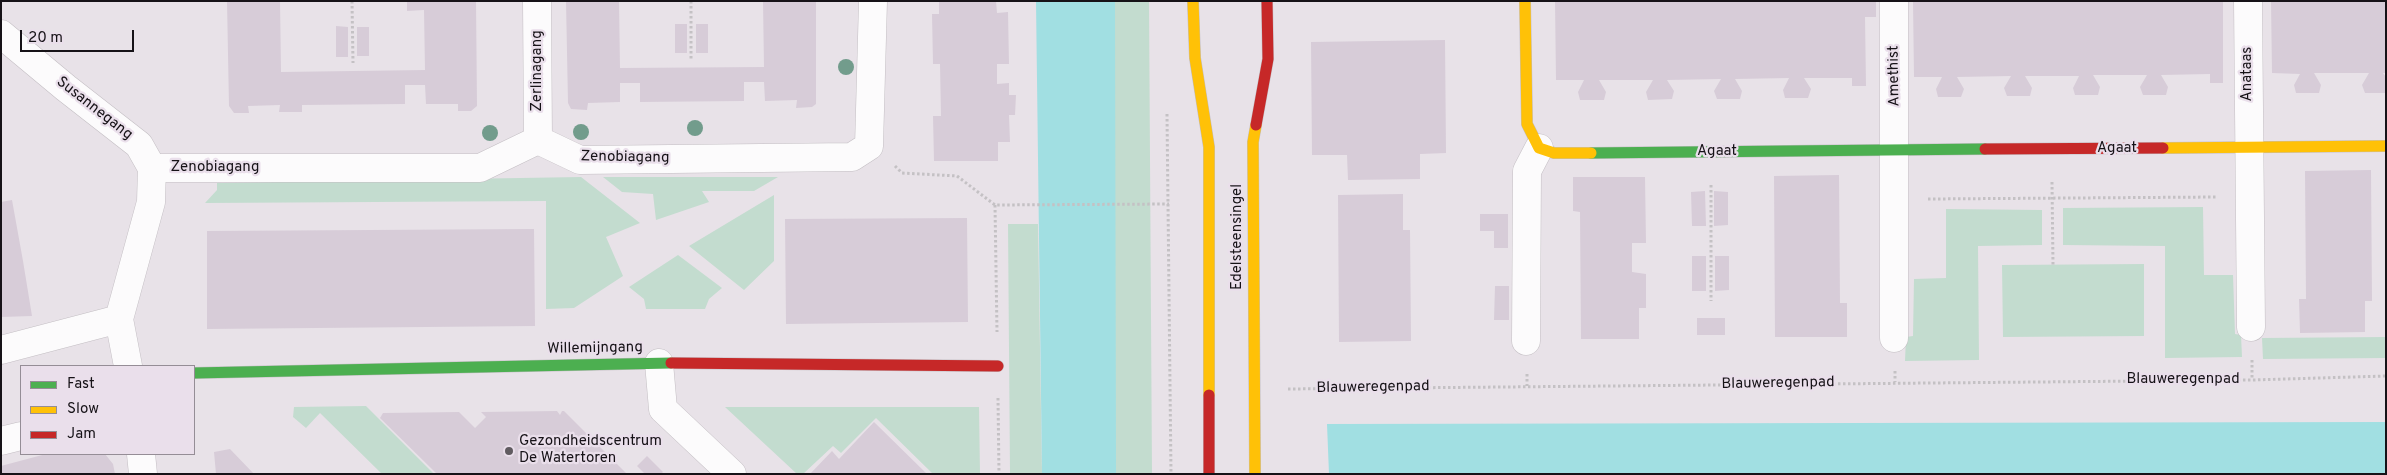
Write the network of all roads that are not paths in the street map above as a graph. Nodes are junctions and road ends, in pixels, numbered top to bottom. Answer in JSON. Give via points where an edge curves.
{"nodes":[{"id":1,"x":537,"y":1,"type":"edge"},
{"id":2,"x":873,"y":1,"type":"edge"},
{"id":3,"x":1192,"y":1,"type":"edge"},
{"id":4,"x":1267,"y":1,"type":"edge"},
{"id":5,"x":1525,"y":1,"type":"edge"},
{"id":6,"x":1894,"y":1,"type":"edge"},
{"id":7,"x":2248,"y":1,"type":"edge"},
{"id":8,"x":1,"y":34,"type":"edge"},
{"id":9,"x":538,"y":140,"type":"junction"},
{"id":10,"x":2386,"y":146,"type":"edge"},
{"id":11,"x":1539,"y":148,"type":"junction"},
{"id":12,"x":2235,"y":148,"type":"junction"},
{"id":13,"x":1896,"y":150,"type":"junction"},
{"id":14,"x":152,"y":168,"type":"junction"},
{"id":15,"x":119,"y":319,"type":"junction"},
{"id":16,"x":2251,"y":327,"type":"dead end"},
{"id":17,"x":1894,"y":338,"type":"dead end"},
{"id":18,"x":1526,"y":341,"type":"dead end"},
{"id":19,"x":1,"y":350,"type":"edge"},
{"id":20,"x":659,"y":363,"type":"junction"},
{"id":21,"x":128,"y":365,"type":"edge"},
{"id":22,"x":998,"y":366,"type":"dead end"},
{"id":23,"x":195,"y":373,"type":"edge"},
{"id":24,"x":20,"y":436,"type":"edge"},
{"id":25,"x":1,"y":441,"type":"edge"},
{"id":26,"x":141,"y":455,"type":"edge"},
{"id":27,"x":143,"y":474,"type":"edge"},
{"id":28,"x":732,"y":474,"type":"edge"},
{"id":29,"x":1209,"y":474,"type":"edge"},
{"id":30,"x":1255,"y":474,"type":"edge"}],
"edges":[{"from":1,"to":9,"type":"street","name":"Zerlinagang"},
{"from":2,"to":9,"type":"street","name":"Zenobiagang","via":[[869,146],[852,157],[580,160]]},
{"from":3,"to":29,"type":"street","name":"Edelsteensingel","via":[[1195,58],[1209,147]]},
{"from":4,"to":30,"type":"street","name":"Edelsteensingel","via":[[1268,59],[1253,142]]},
{"from":5,"to":11,"type":"street","via":[[1527,124]]},
{"from":6,"to":13,"type":"street","name":"Amethist"},
{"from":7,"to":12,"type":"street","name":"Anataas"},
{"from":8,"to":14,"type":"street","name":"Susannegang","via":[[139,145]]},
{"from":9,"to":14,"type":"street","name":"Zenobiagang","via":[[480,168]]},
{"from":10,"to":12,"type":"street","name":"Agaat"},
{"from":11,"to":13,"type":"street","name":"Agaat","via":[[1554,153]]},
{"from":11,"to":18,"type":"street","via":[[1527,171]]},
{"from":12,"to":13,"type":"street","name":"Agaat"},
{"from":12,"to":16,"type":"street"},
{"from":13,"to":17,"type":"street"},
{"from":14,"to":15,"type":"street","via":[[151,202]]},
{"from":15,"to":19,"type":"street"},
{"from":15,"to":21,"type":"street"},
{"from":20,"to":22,"type":"street","name":"Willemijngang"},
{"from":20,"to":23,"type":"street","name":"Willemijngang"},
{"from":20,"to":28,"type":"street","via":[[663,409]]},
{"from":24,"to":25,"type":"street"},
{"from":26,"to":27,"type":"street"}]}
